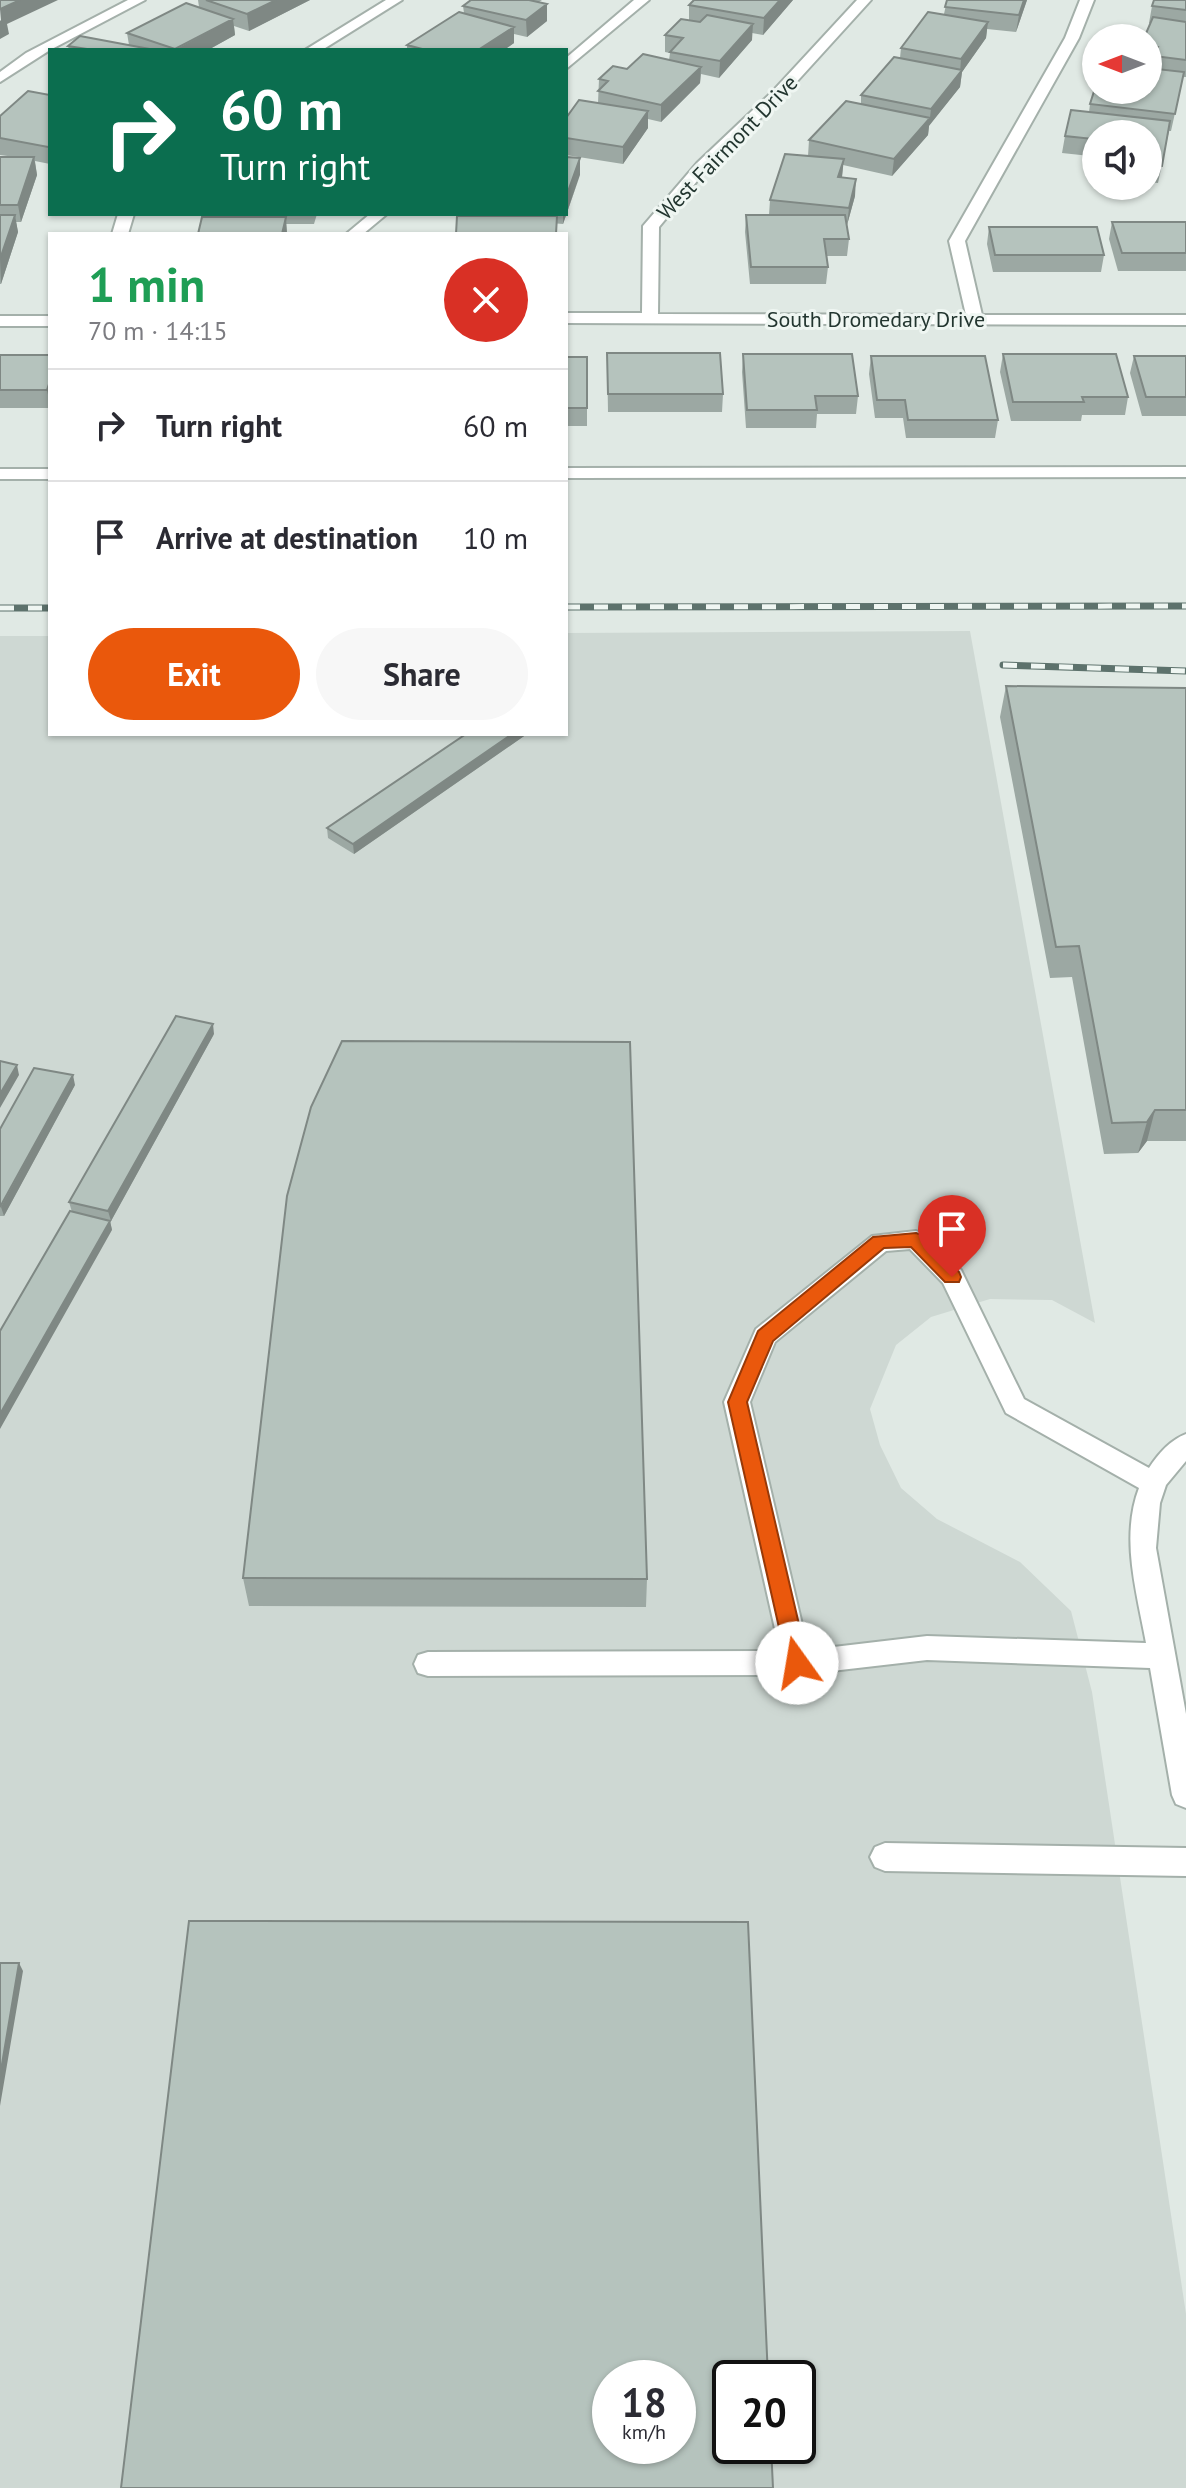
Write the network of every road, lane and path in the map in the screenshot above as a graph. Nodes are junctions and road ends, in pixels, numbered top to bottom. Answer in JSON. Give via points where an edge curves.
{"nodes":[{"id":1,"x":138,"y":0,"type":"edge"},
{"id":2,"x":395,"y":0,"type":"edge"},
{"id":3,"x":642,"y":0,"type":"edge"},
{"id":4,"x":864,"y":0,"type":"edge"},
{"id":5,"x":1087,"y":0,"type":"edge"},
{"id":6,"x":315,"y":48,"type":"edge"},
{"id":7,"x":568,"y":63,"type":"edge"},
{"id":8,"x":0,"y":78,"type":"edge"},
{"id":9,"x":376,"y":216,"type":"edge"},
{"id":10,"x":356,"y":232,"type":"edge"},
{"id":11,"x":568,"y":318,"type":"edge"},
{"id":12,"x":650,"y":318,"type":"junction"},
{"id":13,"x":975,"y":319,"type":"junction"},
{"id":14,"x":1186,"y":320,"type":"edge"},
{"id":15,"x":0,"y":321,"type":"edge"},
{"id":16,"x":48,"y":321,"type":"edge"},
{"id":17,"x":1186,"y":472,"type":"edge"},
{"id":18,"x":568,"y":473,"type":"edge"},
{"id":19,"x":0,"y":474,"type":"edge"},
{"id":20,"x":48,"y":474,"type":"edge"},
{"id":21,"x":1179,"y":1451,"type":"edge"},
{"id":22,"x":1152,"y":1483,"type":"junction"},
{"id":23,"x":1161,"y":1656,"type":"junction"},
{"id":24,"x":797,"y":1663,"type":"junction"},
{"id":25,"x":428,"y":1664,"type":"dead end"},
{"id":26,"x":1186,"y":1795,"type":"edge"},
{"id":27,"x":885,"y":1857,"type":"dead end"},
{"id":28,"x":1186,"y":1862,"type":"edge"}],
"edges":[{"from":1,"to":8,"type":"street"},
{"from":2,"to":6,"type":"street"},
{"from":3,"to":7,"type":"street"},
{"from":4,"to":12,"type":"street","name":"West Fairmont Drive","via":[[776,96],[702,166],[651,226]]},
{"from":5,"to":13,"type":"street","via":[[1072,38],[957,241]]},
{"from":9,"to":10,"type":"street"},
{"from":11,"to":12,"type":"street","name":"South Dromedary Drive"},
{"from":12,"to":13,"type":"street","name":"South Dromedary Drive"},
{"from":13,"to":14,"type":"street","name":"South Dromedary Drive"},
{"from":15,"to":16,"type":"street"},
{"from":17,"to":18,"type":"street"},
{"from":19,"to":20,"type":"street"},
{"from":21,"to":22,"type":"street"},
{"from":22,"to":23,"type":"street","via":[[1143,1513],[1143,1548]]},
{"from":22,"to":24,"type":"street","via":[[1015,1406],[952,1277],[916,1240],[880,1242],[765,1336],[737,1402]]},
{"from":23,"to":24,"type":"street","via":[[927,1648]]},
{"from":23,"to":26,"type":"street"},
{"from":24,"to":25,"type":"street"},
{"from":27,"to":28,"type":"street"}]}
